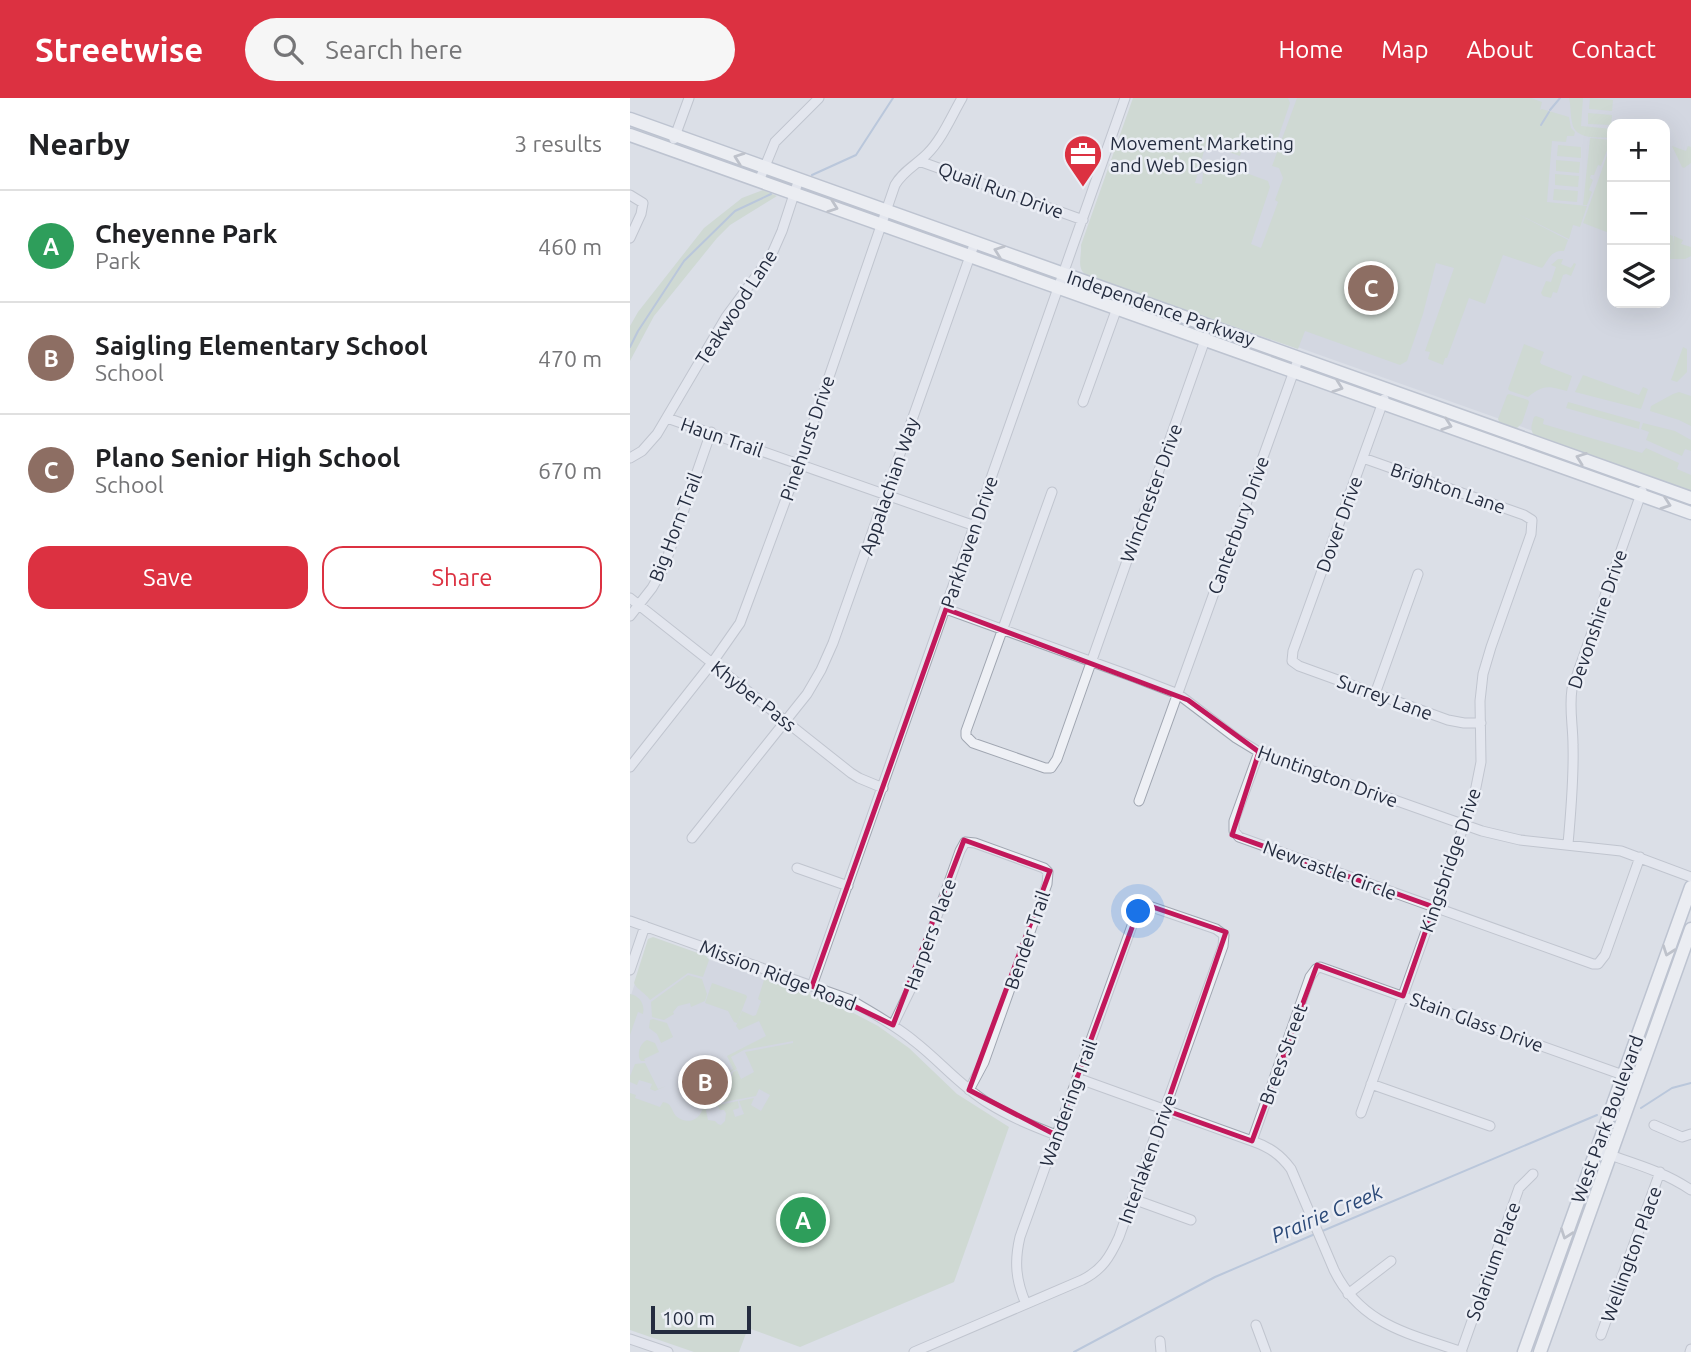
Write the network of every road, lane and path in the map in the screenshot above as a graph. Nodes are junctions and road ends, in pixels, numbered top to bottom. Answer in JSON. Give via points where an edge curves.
{"nodes":[{"id":1,"x":689,"y":98,"type":"edge"},
{"id":2,"x":819,"y":98,"type":"edge"},
{"id":3,"x":962,"y":98,"type":"edge"},
{"id":4,"x":1125,"y":98,"type":"edge"},
{"id":5,"x":630,"y":119,"type":"edge"},
{"id":6,"x":630,"y":135,"type":"edge"},
{"id":7,"x":676,"y":135,"type":"junction"},
{"id":8,"x":670,"y":149,"type":"junction"},
{"id":9,"x":919,"y":161,"type":"junction"},
{"id":10,"x":764,"y":167,"type":"junction"},
{"id":11,"x":799,"y":179,"type":"junction"},
{"id":12,"x":759,"y":181,"type":"junction"},
{"id":13,"x":794,"y":193,"type":"junction"},
{"id":14,"x":630,"y":195,"type":"edge"},
{"id":15,"x":886,"y":211,"type":"junction"},
{"id":16,"x":1083,"y":220,"type":"junction"},
{"id":17,"x":882,"y":224,"type":"junction"},
{"id":18,"x":630,"y":238,"type":"edge"},
{"id":19,"x":975,"y":242,"type":"junction"},
{"id":20,"x":970,"y":256,"type":"junction"},
{"id":21,"x":1063,"y":274,"type":"junction"},
{"id":22,"x":1059,"y":287,"type":"junction"},
{"id":23,"x":1122,"y":294,"type":"junction"},
{"id":24,"x":1117,"y":308,"type":"junction"},
{"id":25,"x":1210,"y":325,"type":"junction"},
{"id":26,"x":1206,"y":339,"type":"junction"},
{"id":27,"x":1298,"y":357,"type":"junction"},
{"id":28,"x":1293,"y":371,"type":"junction"},
{"id":29,"x":1388,"y":388,"type":"junction"},
{"id":30,"x":1083,"y":402,"type":"dead end"},
{"id":31,"x":1383,"y":403,"type":"junction"},
{"id":32,"x":667,"y":418,"type":"junction"},
{"id":33,"x":711,"y":432,"type":"junction"},
{"id":34,"x":630,"y":458,"type":"edge"},
{"id":35,"x":1363,"y":458,"type":"junction"},
{"id":36,"x":799,"y":464,"type":"junction"},
{"id":37,"x":1645,"y":482,"type":"junction"},
{"id":38,"x":1052,"y":492,"type":"dead end"},
{"id":39,"x":886,"y":495,"type":"junction"},
{"id":40,"x":1640,"y":495,"type":"junction"},
{"id":41,"x":1691,"y":498,"type":"edge"},
{"id":42,"x":1691,"y":513,"type":"edge"},
{"id":43,"x":1532,"y":520,"type":"joint"},
{"id":44,"x":975,"y":526,"type":"junction"},
{"id":45,"x":1418,"y":574,"type":"dead end"},
{"id":46,"x":630,"y":598,"type":"edge"},
{"id":47,"x":639,"y":605,"type":"junction"},
{"id":48,"x":946,"y":609,"type":"junction"},
{"id":49,"x":630,"y":616,"type":"edge"},
{"id":50,"x":1003,"y":629,"type":"junction"},
{"id":51,"x":1091,"y":661,"type":"junction"},
{"id":52,"x":1292,"y":661,"type":"joint"},
{"id":53,"x":712,"y":663,"type":"junction"},
{"id":54,"x":1178,"y":694,"type":"junction"},
{"id":55,"x":1375,"y":694,"type":"junction"},
{"id":56,"x":786,"y":721,"type":"junction"},
{"id":57,"x":1481,"y":723,"type":"junction"},
{"id":58,"x":1259,"y":751,"type":"junction"},
{"id":59,"x":630,"y":766,"type":"edge"},
{"id":60,"x":883,"y":788,"type":"junction"},
{"id":61,"x":1139,"y":801,"type":"dead end"},
{"id":62,"x":1464,"y":825,"type":"junction"},
{"id":63,"x":692,"y":838,"type":"dead end"},
{"id":64,"x":965,"y":842,"type":"joint"},
{"id":65,"x":1568,"y":845,"type":"junction"},
{"id":66,"x":1640,"y":857,"type":"junction"},
{"id":67,"x":797,"y":868,"type":"dead end"},
{"id":68,"x":1691,"y":877,"type":"edge"},
{"id":69,"x":848,"y":886,"type":"junction"},
{"id":70,"x":1691,"y":887,"type":"edge"},
{"id":71,"x":1142,"y":906,"type":"joint"},
{"id":72,"x":1434,"y":907,"type":"junction"},
{"id":73,"x":630,"y":921,"type":"edge"},
{"id":74,"x":645,"y":926,"type":"junction"},
{"id":75,"x":1691,"y":929,"type":"edge"},
{"id":76,"x":1316,"y":969,"type":"joint"},
{"id":77,"x":630,"y":970,"type":"edge"},
{"id":78,"x":812,"y":986,"type":"junction"},
{"id":79,"x":1403,"y":996,"type":"junction"},
{"id":80,"x":893,"y":1025,"type":"junction"},
{"id":81,"x":1623,"y":1075,"type":"junction"},
{"id":82,"x":1077,"y":1079,"type":"junction"},
{"id":83,"x":1637,"y":1080,"type":"junction"},
{"id":84,"x":1371,"y":1084,"type":"junction"},
{"id":85,"x":969,"y":1090,"type":"junction"},
{"id":86,"x":1165,"y":1110,"type":"junction"},
{"id":87,"x":1361,"y":1113,"type":"dead end"},
{"id":88,"x":1654,"y":1125,"type":"dead end"},
{"id":89,"x":1490,"y":1126,"type":"dead end"},
{"id":90,"x":1691,"y":1134,"type":"edge"},
{"id":91,"x":1056,"y":1135,"type":"junction"},
{"id":92,"x":1252,"y":1141,"type":"junction"},
{"id":93,"x":1596,"y":1150,"type":"junction"},
{"id":94,"x":1610,"y":1155,"type":"junction"},
{"id":95,"x":1660,"y":1172,"type":"junction"},
{"id":96,"x":1532,"y":1174,"type":"dead end"},
{"id":97,"x":1691,"y":1190,"type":"edge"},
{"id":98,"x":1133,"y":1199,"type":"junction"},
{"id":99,"x":1191,"y":1220,"type":"dead end"},
{"id":100,"x":1391,"y":1261,"type":"dead end"},
{"id":101,"x":1348,"y":1294,"type":"junction"},
{"id":102,"x":1026,"y":1304,"type":"junction"},
{"id":103,"x":1256,"y":1325,"type":"dead end"},
{"id":104,"x":1601,"y":1335,"type":"dead end"},
{"id":105,"x":630,"y":1339,"type":"edge"},
{"id":106,"x":1160,"y":1341,"type":"dead end"},
{"id":107,"x":668,"y":1352,"type":"edge"},
{"id":108,"x":914,"y":1352,"type":"edge"},
{"id":109,"x":1161,"y":1352,"type":"edge"},
{"id":110,"x":1266,"y":1352,"type":"edge"},
{"id":111,"x":1461,"y":1352,"type":"edge"},
{"id":112,"x":1524,"y":1352,"type":"edge"},
{"id":113,"x":1540,"y":1352,"type":"edge"}],
"edges":[{"from":1,"to":7,"type":"street"},
{"from":2,"to":10,"type":"street","via":[[775,142]]},
{"from":3,"to":9,"type":"street","name":"Pinehurst Drive","via":[[935,145]]},
{"from":4,"to":16,"type":"street","name":"Parkhaven Drive"},
{"from":5,"to":7,"type":"main road","name":"Independence Parkway"},
{"from":6,"to":8,"type":"main road","name":"Independence Parkway"},
{"from":7,"to":8,"type":"street"},
{"from":10,"to":7,"type":"main road","name":"Independence Parkway","one_way":true},
{"from":8,"to":12,"type":"main road","name":"Independence Parkway"},
{"from":9,"to":15,"type":"street","name":"Pinehurst Drive","via":[[899,179]]},
{"from":9,"to":16,"type":"street","name":"Quail Run Drive"},
{"from":10,"to":11,"type":"main road","name":"Independence Parkway"},
{"from":10,"to":12,"type":"street"},
{"from":11,"to":13,"type":"street","name":"Teakwood Lane"},
{"from":11,"to":15,"type":"main road","name":"Independence Parkway"},
{"from":12,"to":13,"type":"main road","name":"Independence Parkway"},
{"from":13,"to":17,"type":"main road","name":"Independence Parkway","one_way":true},
{"from":13,"to":32,"type":"street","name":"Teakwood Lane","via":[[771,256],[726,317]]},
{"from":14,"to":18,"type":"street","via":[[643,203]]},
{"from":15,"to":17,"type":"street","name":"Pinehurst Drive"},
{"from":15,"to":19,"type":"main road","name":"Independence Parkway"},
{"from":16,"to":21,"type":"street","name":"Parkhaven Drive"},
{"from":17,"to":20,"type":"main road","name":"Independence Parkway"},
{"from":17,"to":36,"type":"street","name":"Pinehurst Drive"},
{"from":19,"to":20,"type":"street","name":"Appalachian Way"},
{"from":21,"to":19,"type":"main road","name":"Independence Parkway","one_way":true},
{"from":20,"to":22,"type":"main road","name":"Independence Parkway"},
{"from":20,"to":39,"type":"street","name":"Appalachian Way"},
{"from":21,"to":22,"type":"street","name":"Parkhaven Drive"},
{"from":21,"to":23,"type":"main road","name":"Independence Parkway"},
{"from":22,"to":24,"type":"main road","name":"Independence Parkway"},
{"from":22,"to":44,"type":"street","name":"Parkhaven Drive"},
{"from":23,"to":24,"type":"street"},
{"from":23,"to":25,"type":"main road","name":"Independence Parkway"},
{"from":24,"to":26,"type":"main road","name":"Independence Parkway"},
{"from":24,"to":30,"type":"street"},
{"from":25,"to":26,"type":"street","name":"Winchester Drive"},
{"from":25,"to":27,"type":"main road","name":"Independence Parkway"},
{"from":26,"to":28,"type":"main road","name":"Independence Parkway"},
{"from":26,"to":51,"type":"street","name":"Winchester Drive"},
{"from":27,"to":28,"type":"street","name":"Canterbury Drive"},
{"from":27,"to":29,"type":"main road","name":"Independence Parkway"},
{"from":28,"to":31,"type":"main road","name":"Independence Parkway","one_way":true},
{"from":28,"to":54,"type":"street","name":"Canterbury Drive"},
{"from":29,"to":31,"type":"street","name":"Dover Drive"},
{"from":37,"to":29,"type":"main road","name":"Independence Parkway","one_way":true},
{"from":31,"to":35,"type":"street","name":"Dover Drive"},
{"from":31,"to":40,"type":"main road","name":"Independence Parkway","one_way":true},
{"from":32,"to":33,"type":"street","name":"Haun Trail"},
{"from":32,"to":34,"type":"street","name":"Teakwood Lane","via":[[650,444]]},
{"from":33,"to":36,"type":"street","name":"Haun Trail"},
{"from":33,"to":47,"type":"street","name":"Big Horn Trail","via":[[664,567]]},
{"from":35,"to":43,"type":"street","name":"Brighton Lane"},
{"from":35,"to":52,"type":"street","name":"Dover Drive"},
{"from":36,"to":39,"type":"street","name":"Haun Trail"},
{"from":36,"to":53,"type":"street","name":"Pinehurst Drive","via":[[745,613]]},
{"from":37,"to":40,"type":"street","name":"Devonshire Drive"},
{"from":37,"to":41,"type":"main road","name":"Independence Parkway"},
{"from":38,"to":50,"type":"street"},
{"from":39,"to":44,"type":"street","name":"Haun Trail"},
{"from":39,"to":56,"type":"street","name":"Appalachian Way","via":[[833,643],[807,694]]},
{"from":40,"to":42,"type":"main road","name":"Independence Parkway","one_way":true},
{"from":40,"to":65,"type":"street","name":"Devonshire Drive","via":[[1572,689]]},
{"from":43,"to":57,"type":"street","name":"Kingsbridge Drive","via":[[1485,667]]},
{"from":44,"to":48,"type":"street","name":"Parkhaven Drive"},
{"from":45,"to":55,"type":"street"},
{"from":46,"to":47,"type":"street","name":"Khyber Pass"},
{"from":47,"to":49,"type":"street","name":"Big Horn Trail"},
{"from":47,"to":53,"type":"street","name":"Khyber Pass"},
{"from":48,"to":50,"type":"street","name":"Huntington Drive"},
{"from":48,"to":60,"type":"street","name":"Parkhaven Drive"},
{"from":50,"to":51,"type":"street","name":"Huntington Drive"},
{"from":50,"to":51,"type":"street","name":"Winchester Drive","via":[[968,726],[966,736],[974,743],[1051,768]]},
{"from":51,"to":54,"type":"street","name":"Huntington Drive"},
{"from":52,"to":55,"type":"street","name":"Surrey Lane"},
{"from":53,"to":56,"type":"street","name":"Khyber Pass"},
{"from":53,"to":59,"type":"street","name":"Pinehurst Drive"},
{"from":54,"to":58,"type":"street","name":"Huntington Drive"},
{"from":54,"to":61,"type":"street","name":"Canterbury Drive"},
{"from":55,"to":57,"type":"street","name":"Surrey Lane","via":[[1448,720]]},
{"from":56,"to":60,"type":"street","name":"Khyber Pass","via":[[851,773]]},
{"from":56,"to":63,"type":"street","name":"Appalachian Way"},
{"from":57,"to":62,"type":"street","name":"Kingsbridge Drive","via":[[1479,771]]},
{"from":58,"to":62,"type":"street","name":"Huntington Drive"},
{"from":58,"to":72,"type":"street","name":"Newcastle Circle","via":[[1234,821],[1236,835]]},
{"from":60,"to":69,"type":"street","name":"Parkhaven Drive"},
{"from":62,"to":65,"type":"street","name":"Huntington Drive","via":[[1510,839]]},
{"from":62,"to":72,"type":"street","name":"Kingsbridge Drive"},
{"from":64,"to":80,"type":"street","name":"Harpers Place","via":[[914,984]]},
{"from":64,"to":85,"type":"street","name":"Bender Trail","via":[[1039,865],[1048,872],[984,1062]]},
{"from":65,"to":66,"type":"street","name":"Huntington Drive","via":[[1608,848]]},
{"from":66,"to":68,"type":"street","name":"Huntington Drive"},
{"from":66,"to":72,"type":"street","name":"Newcastle Circle","via":[[1598,964]]},
{"from":67,"to":69,"type":"street"},
{"from":69,"to":78,"type":"street","name":"Parkhaven Drive"},
{"from":70,"to":81,"type":"main road","name":"West Park Boulevard","one_way":true},
{"from":71,"to":82,"type":"street","name":"Wandering Trail"},
{"from":71,"to":86,"type":"street","name":"Interlaken Drive","via":[[1224,935]]},
{"from":72,"to":79,"type":"street","name":"Kingsbridge Drive"},
{"from":73,"to":74,"type":"street","name":"Mission Ridge Road"},
{"from":74,"to":77,"type":"street"},
{"from":74,"to":78,"type":"street","name":"Mission Ridge Road"},
{"from":75,"to":83,"type":"main road","name":"West Park Boulevard"},
{"from":76,"to":79,"type":"street","name":"Stain Glass Drive","via":[[1325,968]]},
{"from":76,"to":92,"type":"street","name":"Brees Street"},
{"from":78,"to":80,"type":"street","name":"Mission Ridge Road","via":[[850,1000]]},
{"from":79,"to":81,"type":"street","name":"Stain Glass Drive"},
{"from":79,"to":84,"type":"street","name":"Kingsbridge Drive"},
{"from":80,"to":85,"type":"street","name":"Mission Ridge Road"},
{"from":81,"to":83,"type":"street","name":"Stain Glass Drive"},
{"from":81,"to":93,"type":"main road","name":"West Park Boulevard"},
{"from":82,"to":86,"type":"street"},
{"from":82,"to":91,"type":"street","name":"Wandering Trail"},
{"from":83,"to":94,"type":"main road","name":"West Park Boulevard"},
{"from":84,"to":87,"type":"street","name":"Kingsbridge Drive"},
{"from":84,"to":89,"type":"street"},
{"from":85,"to":91,"type":"street","name":"Mission Ridge Road","via":[[1009,1115]]},
{"from":86,"to":92,"type":"street"},
{"from":86,"to":98,"type":"street","name":"Interlaken Drive"},
{"from":88,"to":90,"type":"street","via":[[1682,1137]]},
{"from":91,"to":102,"type":"street","name":"Wandering Trail","via":[[1017,1250],[1016,1275]]},
{"from":92,"to":101,"type":"street","via":[[1272,1150],[1296,1178]]},
{"from":93,"to":94,"type":"street"},
{"from":93,"to":112,"type":"main road","name":"West Park Boulevard","one_way":true},
{"from":94,"to":95,"type":"street"},
{"from":94,"to":113,"type":"main road","name":"West Park Boulevard"},
{"from":95,"to":97,"type":"street"},
{"from":95,"to":104,"type":"street","name":"Wellington Place"},
{"from":96,"to":111,"type":"street","name":"Solarium Place","via":[[1519,1188]]},
{"from":98,"to":99,"type":"street"},
{"from":98,"to":102,"type":"street","name":"Interlaken Drive","via":[[1112,1252],[1095,1273]]},
{"from":100,"to":101,"type":"street"},
{"from":101,"to":111,"type":"street","via":[[1364,1311],[1388,1325]]},
{"from":102,"to":108,"type":"street","name":"Interlaken Drive"},
{"from":103,"to":110,"type":"street"},
{"from":105,"to":107,"type":"street"},
{"from":106,"to":109,"type":"street"}]}
